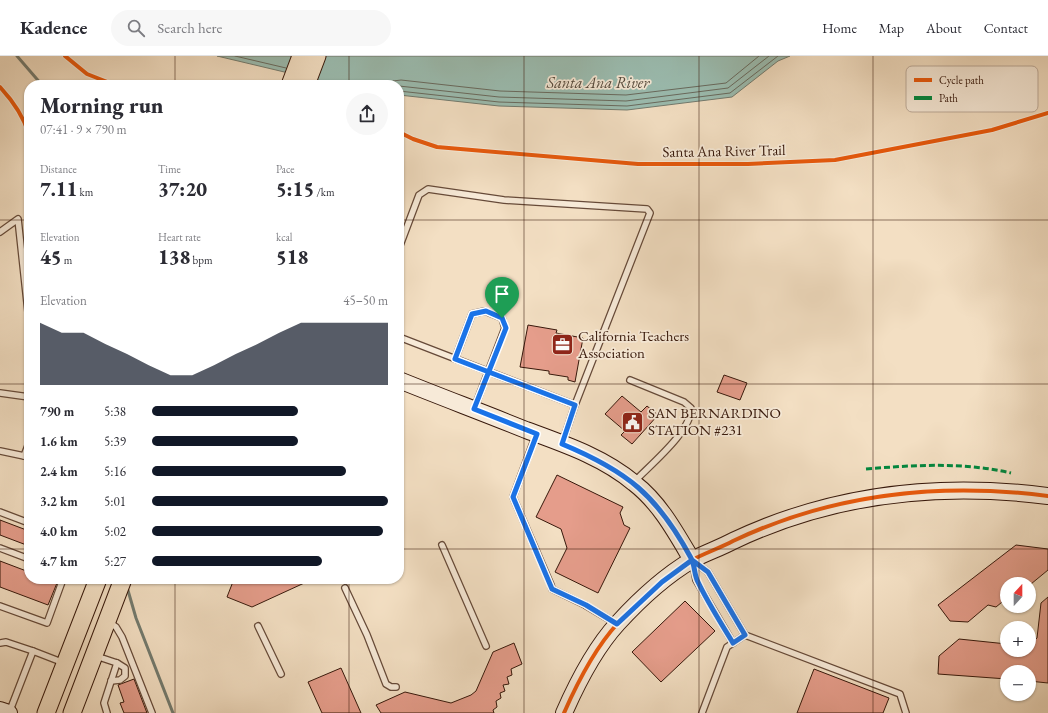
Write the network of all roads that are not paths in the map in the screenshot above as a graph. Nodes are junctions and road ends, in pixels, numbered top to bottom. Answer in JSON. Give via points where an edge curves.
{"nodes":[{"id":1,"x":301,"y":56,"type":"edge"},
{"id":2,"x":317,"y":56,"type":"edge"},
{"id":3,"x":292,"y":80,"type":"edge"},
{"id":4,"x":308,"y":80,"type":"edge"},
{"id":5,"x":0,"y":232,"type":"edge"},
{"id":6,"x":404,"y":235,"type":"edge"},
{"id":7,"x":24,"y":274,"type":"edge"},
{"id":8,"x":404,"y":339,"type":"edge"},
{"id":9,"x":455,"y":359,"type":"junction"},
{"id":10,"x":489,"y":372,"type":"junction"},
{"id":11,"x":630,"y":380,"type":"dead end"},
{"id":12,"x":404,"y":382,"type":"edge"},
{"id":13,"x":0,"y":393,"type":"edge"},
{"id":14,"x":24,"y":396,"type":"edge"},
{"id":15,"x":575,"y":405,"type":"junction"},
{"id":16,"x":474,"y":409,"type":"junction"},
{"id":17,"x":537,"y":434,"type":"junction"},
{"id":18,"x":562,"y":444,"type":"junction"},
{"id":19,"x":0,"y":451,"type":"edge"},
{"id":20,"x":24,"y":457,"type":"edge"},
{"id":21,"x":634,"y":482,"type":"junction"},
{"id":22,"x":1048,"y":496,"type":"edge"},
{"id":23,"x":0,"y":512,"type":"edge"},
{"id":24,"x":24,"y":521,"type":"edge"},
{"id":25,"x":442,"y":546,"type":"dead end"},
{"id":26,"x":0,"y":548,"type":"edge"},
{"id":27,"x":24,"y":557,"type":"edge"},
{"id":28,"x":692,"y":560,"type":"junction"},
{"id":29,"x":61,"y":584,"type":"edge"},
{"id":30,"x":96,"y":584,"type":"edge"},
{"id":31,"x":121,"y":584,"type":"edge"},
{"id":32,"x":345,"y":588,"type":"dead end"},
{"id":33,"x":0,"y":606,"type":"edge"},
{"id":34,"x":107,"y":621,"type":"junction"},
{"id":35,"x":617,"y":624,"type":"junction"},
{"id":36,"x":258,"y":626,"type":"dead end"},
{"id":37,"x":745,"y":635,"type":"junction"},
{"id":38,"x":0,"y":643,"type":"edge"},
{"id":39,"x":733,"y":643,"type":"junction"},
{"id":40,"x":486,"y":646,"type":"dead end"},
{"id":41,"x":33,"y":651,"type":"junction"},
{"id":42,"x":94,"y":655,"type":"junction"},
{"id":43,"x":66,"y":664,"type":"junction"},
{"id":44,"x":117,"y":664,"type":"junction"},
{"id":45,"x":281,"y":674,"type":"dead end"},
{"id":46,"x":111,"y":681,"type":"junction"},
{"id":47,"x":396,"y":687,"type":"dead end"},
{"id":48,"x":0,"y":710,"type":"edge"},
{"id":49,"x":9,"y":713,"type":"edge"},
{"id":50,"x":46,"y":713,"type":"edge"},
{"id":51,"x":72,"y":713,"type":"edge"},
{"id":52,"x":108,"y":713,"type":"edge"},
{"id":53,"x":152,"y":713,"type":"edge"},
{"id":54,"x":564,"y":713,"type":"edge"},
{"id":55,"x":702,"y":713,"type":"edge"},
{"id":56,"x":906,"y":713,"type":"edge"}],
"edges":[{"from":1,"to":3,"type":"main road"},
{"from":2,"to":4,"type":"main road"},
{"from":5,"to":7,"type":"lane","via":[[18,219]]},
{"from":6,"to":15,"type":"lane","via":[[419,195],[428,189],[504,200],[647,209],[650,213]]},
{"from":8,"to":9,"type":"lane"},
{"from":9,"to":10,"type":"lane"},
{"from":9,"to":10,"type":"lane","via":[[472,314],[486,311],[502,318],[506,328]]},
{"from":10,"to":15,"type":"lane"},
{"from":10,"to":16,"type":"lane"},
{"from":11,"to":21,"type":"lane","via":[[684,402],[691,408],[684,430]]},
{"from":12,"to":16,"type":"street"},
{"from":13,"to":14,"type":"lane"},
{"from":15,"to":18,"type":"lane"},
{"from":16,"to":17,"type":"street"},
{"from":17,"to":18,"type":"street"},
{"from":17,"to":35,"type":"lane","via":[[513,497],[552,589],[586,605]]},
{"from":18,"to":21,"type":"street","via":[[592,456]]},
{"from":19,"to":20,"type":"lane"},
{"from":21,"to":28,"type":"street","via":[[671,524]]},
{"from":22,"to":28,"type":"street","via":[[1007,491],[947,490],[909,492],[831,505],[754,531]]},
{"from":23,"to":24,"type":"lane"},
{"from":25,"to":40,"type":"lane"},
{"from":26,"to":27,"type":"lane"},
{"from":28,"to":35,"type":"street","via":[[653,590]]},
{"from":28,"to":37,"type":"lane","via":[[708,572]]},
{"from":28,"to":39,"type":"lane","via":[[696,580]]},
{"from":29,"to":33,"type":"lane","via":[[47,624]]},
{"from":30,"to":43,"type":"main road"},
{"from":31,"to":34,"type":"main road"},
{"from":32,"to":47,"type":"lane","via":[[386,684]]},
{"from":34,"to":42,"type":"main road"},
{"from":34,"to":53,"type":"lane","via":[[116,627],[122,637]]},
{"from":35,"to":54,"type":"street","via":[[596,653]]},
{"from":36,"to":45,"type":"lane"},
{"from":37,"to":39,"type":"lane"},
{"from":37,"to":56,"type":"lane","via":[[900,694]]},
{"from":38,"to":41,"type":"lane","via":[[6,642]]},
{"from":39,"to":55,"type":"lane","via":[[727,646]]},
{"from":41,"to":43,"type":"lane"},
{"from":41,"to":49,"type":"lane"},
{"from":42,"to":44,"type":"lane"},
{"from":42,"to":51,"type":"main road"},
{"from":43,"to":50,"type":"main road"},
{"from":44,"to":46,"type":"lane"},
{"from":44,"to":46,"type":"lane","via":[[125,668],[125,676],[120,680]]},
{"from":46,"to":52,"type":"lane","via":[[104,703]]},
{"from":48,"to":49,"type":"street"}]}
